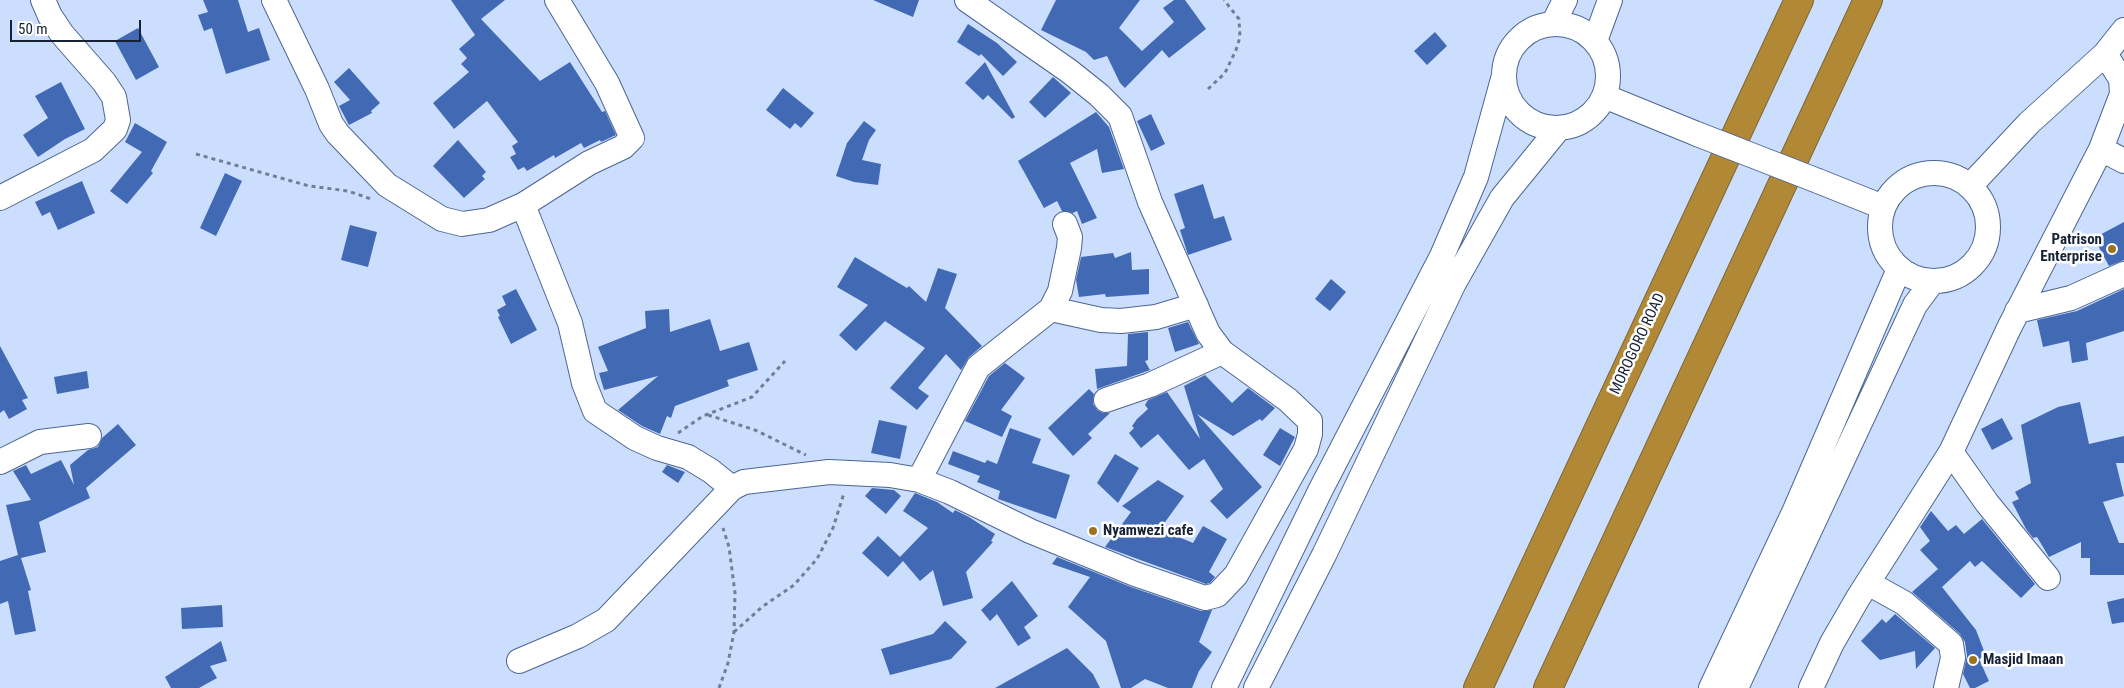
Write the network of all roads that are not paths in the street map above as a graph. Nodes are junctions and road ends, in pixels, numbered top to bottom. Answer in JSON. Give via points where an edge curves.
{"nodes":[{"id":1,"x":43,"y":0,"type":"edge"},
{"id":2,"x":274,"y":0,"type":"edge"},
{"id":3,"x":557,"y":0,"type":"edge"},
{"id":4,"x":967,"y":0,"type":"edge"},
{"id":5,"x":1546,"y":0,"type":"edge"},
{"id":6,"x":1565,"y":0,"type":"edge"},
{"id":7,"x":1610,"y":0,"type":"edge"},
{"id":8,"x":1798,"y":0,"type":"edge"},
{"id":9,"x":1868,"y":0,"type":"edge"},
{"id":10,"x":991,"y":6,"type":"edge"},
{"id":11,"x":1553,"y":24,"type":"junction"},
{"id":12,"x":2124,"y":30,"type":"edge"},
{"id":13,"x":1595,"y":41,"type":"junction"},
{"id":14,"x":2105,"y":54,"type":"junction"},
{"id":15,"x":1503,"y":79,"type":"junction"},
{"id":16,"x":2123,"y":93,"type":"edge"},
{"id":17,"x":1604,"y":96,"type":"junction"},
{"id":18,"x":1559,"y":128,"type":"junction"},
{"id":19,"x":2101,"y":149,"type":"junction"},
{"id":20,"x":2124,"y":161,"type":"edge"},
{"id":21,"x":1970,"y":186,"type":"junction"},
{"id":22,"x":0,"y":198,"type":"edge"},
{"id":23,"x":524,"y":205,"type":"junction"},
{"id":24,"x":1884,"y":207,"type":"junction"},
{"id":25,"x":1065,"y":224,"type":"dead end"},
{"id":26,"x":1899,"y":269,"type":"junction"},
{"id":27,"x":2124,"y":274,"type":"edge"},
{"id":28,"x":1932,"y":282,"type":"junction"},
{"id":29,"x":1196,"y":305,"type":"junction"},
{"id":30,"x":1050,"y":308,"type":"junction"},
{"id":31,"x":2017,"y":311,"type":"junction"},
{"id":32,"x":1222,"y":352,"type":"junction"},
{"id":33,"x":1106,"y":400,"type":"dead end"},
{"id":34,"x":89,"y":436,"type":"dead end"},
{"id":35,"x":1951,"y":452,"type":"junction"},
{"id":36,"x":0,"y":462,"type":"edge"},
{"id":37,"x":919,"y":480,"type":"junction"},
{"id":38,"x":732,"y":488,"type":"junction"},
{"id":39,"x":2048,"y":578,"type":"dead end"},
{"id":40,"x":1868,"y":583,"type":"junction"},
{"id":41,"x":519,"y":661,"type":"dead end"},
{"id":42,"x":1224,"y":688,"type":"edge"},
{"id":43,"x":1256,"y":688,"type":"edge"},
{"id":44,"x":1478,"y":688,"type":"edge"},
{"id":45,"x":1548,"y":688,"type":"edge"},
{"id":46,"x":1711,"y":688,"type":"edge"},
{"id":47,"x":1736,"y":688,"type":"edge"},
{"id":48,"x":1811,"y":688,"type":"edge"},
{"id":49,"x":1946,"y":688,"type":"edge"}],
"edges":[{"from":1,"to":22,"type":"street","via":[[62,34],[114,97],[118,120],[114,129],[93,150]]},
{"from":2,"to":23,"type":"street","via":[[331,124],[387,185],[442,218],[462,224],[489,220]]},
{"from":3,"to":23,"type":"street","via":[[606,83],[632,138]]},
{"from":4,"to":10,"type":"street"},
{"from":5,"to":11,"type":"street"},
{"from":6,"to":11,"type":"street"},
{"from":7,"to":13,"type":"street"},
{"from":8,"to":44,"type":"highway","name":"MOROGORO ROAD"},
{"from":9,"to":45,"type":"highway"},
{"from":10,"to":29,"type":"street","via":[[1120,116],[1150,202]]},
{"from":11,"to":13,"type":"street","via":[[1576,27]]},
{"from":11,"to":15,"type":"street","via":[[1530,30],[1513,46]]},
{"from":12,"to":14,"type":"street"},
{"from":13,"to":17,"type":"street","via":[[1602,50],[1608,73]]},
{"from":14,"to":16,"type":"street","via":[[2121,79]]},
{"from":14,"to":21,"type":"street","via":[[2029,123]]},
{"from":15,"to":18,"type":"street","via":[[1510,102],[1525,119],[1536,125]]},
{"from":15,"to":42,"type":"street","via":[[1476,177],[1442,256],[1321,489]]},
{"from":16,"to":19,"type":"street"},
{"from":17,"to":18,"type":"street","via":[[1581,122]]},
{"from":17,"to":24,"type":"street","bridge":true},
{"from":18,"to":43,"type":"street","via":[[1502,198],[1454,283],[1329,546]]},
{"from":19,"to":20,"type":"street"},
{"from":19,"to":31,"type":"street"},
{"from":21,"to":24,"type":"street","via":[[1947,174],[1921,175],[1899,186]]},
{"from":21,"to":28,"type":"street","via":[[1988,217],[1986,241],[1975,263],[1966,271],[1956,277]]},
{"from":23,"to":38,"type":"street","via":[[570,323],[584,383],[595,411],[635,438],[688,457],[711,470]]},
{"from":24,"to":26,"type":"street","via":[[1880,218],[1881,241],[1885,252]]},
{"from":25,"to":30,"type":"street","via":[[1070,237],[1069,248],[1060,291]]},
{"from":26,"to":28,"type":"street","via":[[1920,280]]},
{"from":26,"to":46,"type":"street","via":[[1795,510]]},
{"from":27,"to":31,"type":"street","via":[[2071,298]]},
{"from":28,"to":47,"type":"street","via":[[1915,305]]},
{"from":29,"to":30,"type":"street","via":[[1156,317],[1121,321],[1101,320]]},
{"from":29,"to":32,"type":"street","via":[[1208,333]]},
{"from":30,"to":37,"type":"street","via":[[978,367]]},
{"from":31,"to":35,"type":"street"},
{"from":32,"to":33,"type":"street","via":[[1150,385]]},
{"from":32,"to":37,"type":"street","via":[[1288,400],[1310,421],[1310,434],[1306,449],[1236,575],[1217,596],[1205,598],[1135,574]]},
{"from":34,"to":36,"type":"street","via":[[40,442]]},
{"from":35,"to":39,"type":"street","via":[[1987,503]]},
{"from":35,"to":40,"type":"street"},
{"from":37,"to":38,"type":"street","via":[[843,473],[773,478],[744,482]]},
{"from":38,"to":41,"type":"street","via":[[606,620],[593,629]]},
{"from":40,"to":48,"type":"street","via":[[1832,643]]},
{"from":40,"to":49,"type":"street","via":[[1904,603],[1951,644],[1953,658]]}]}
